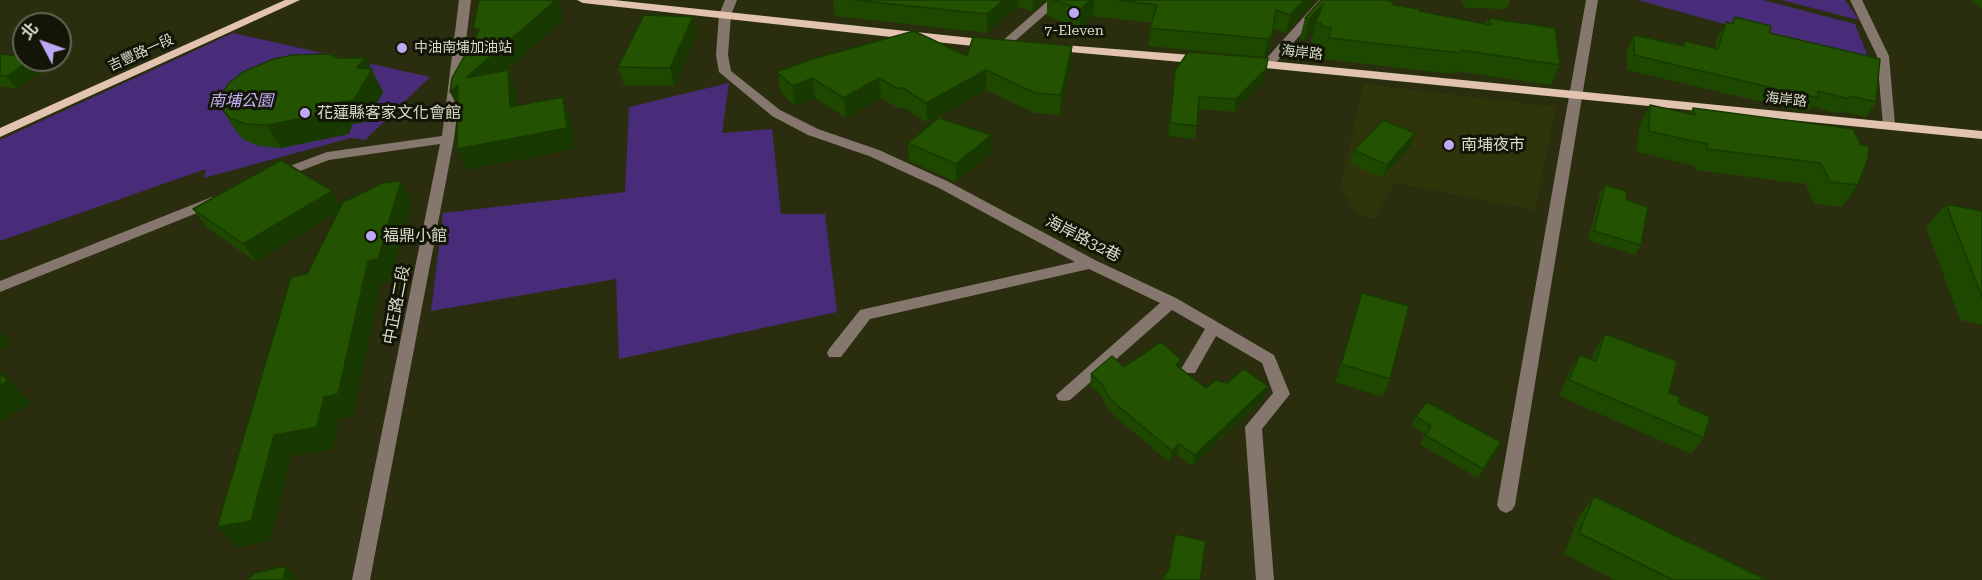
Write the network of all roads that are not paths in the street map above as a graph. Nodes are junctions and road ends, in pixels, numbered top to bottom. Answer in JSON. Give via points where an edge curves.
{"nodes":[{"id":1,"x":294,"y":0,"type":"edge"},
{"id":2,"x":465,"y":0,"type":"edge"},
{"id":3,"x":583,"y":0,"type":"edge"},
{"id":4,"x":731,"y":0,"type":"edge"},
{"id":5,"x":1056,"y":0,"type":"edge"},
{"id":6,"x":1325,"y":0,"type":"edge"},
{"id":7,"x":1592,"y":0,"type":"edge"},
{"id":8,"x":1856,"y":0,"type":"edge"},
{"id":9,"x":725,"y":15,"type":"junction"},
{"id":10,"x":1004,"y":45,"type":"junction"},
{"id":11,"x":1268,"y":64,"type":"junction"},
{"id":12,"x":1575,"y":94,"type":"junction"},
{"id":13,"x":1889,"y":125,"type":"junction"},
{"id":14,"x":0,"y":133,"type":"edge"},
{"id":15,"x":1982,"y":135,"type":"edge"},
{"id":16,"x":448,"y":139,"type":"junction"},
{"id":17,"x":262,"y":182,"type":"edge"},
{"id":18,"x":229,"y":195,"type":"edge"},
{"id":19,"x":1090,"y":264,"type":"junction"},
{"id":20,"x":0,"y":287,"type":"edge"},
{"id":21,"x":1171,"y":302,"type":"junction"},
{"id":22,"x":1213,"y":328,"type":"junction"},
{"id":23,"x":835,"y":353,"type":"dead end"},
{"id":24,"x":1189,"y":369,"type":"dead end"},
{"id":25,"x":1064,"y":395,"type":"dead end"},
{"id":26,"x":1506,"y":505,"type":"dead end"},
{"id":27,"x":361,"y":580,"type":"edge"},
{"id":28,"x":1265,"y":580,"type":"edge"}],
"edges":[{"from":1,"to":14,"type":"main road","name":"吉豐路一段"},
{"from":2,"to":16,"type":"street","name":"中正路二段"},
{"from":3,"to":9,"type":"main road","name":"海岸路"},
{"from":4,"to":9,"type":"street"},
{"from":5,"to":10,"type":"street"},
{"from":6,"to":11,"type":"street"},
{"from":7,"to":12,"type":"street"},
{"from":8,"to":13,"type":"street","via":[[1883,56]]},
{"from":9,"to":10,"type":"main road","name":"海岸路"},
{"from":9,"to":19,"type":"street","name":"海岸路32巷","via":[[725,72],[776,113],[944,185]]},
{"from":10,"to":11,"type":"main road","name":"海岸路"},
{"from":11,"to":12,"type":"main road","name":"海岸路"},
{"from":12,"to":13,"type":"main road","name":"海岸路"},
{"from":12,"to":26,"type":"street"},
{"from":13,"to":15,"type":"main road","name":"海岸路"},
{"from":16,"to":17,"type":"street","via":[[327,156]]},
{"from":16,"to":27,"type":"street","name":"中正路二段"},
{"from":18,"to":20,"type":"street"},
{"from":19,"to":21,"type":"street","name":"海岸路32巷"},
{"from":19,"to":23,"type":"street","via":[[865,314]]},
{"from":21,"to":22,"type":"street","name":"海岸路32巷"},
{"from":21,"to":25,"type":"street"},
{"from":22,"to":24,"type":"street"},
{"from":22,"to":28,"type":"street","name":"海岸路32巷","via":[[1268,359],[1282,394],[1253,428]]}]}
